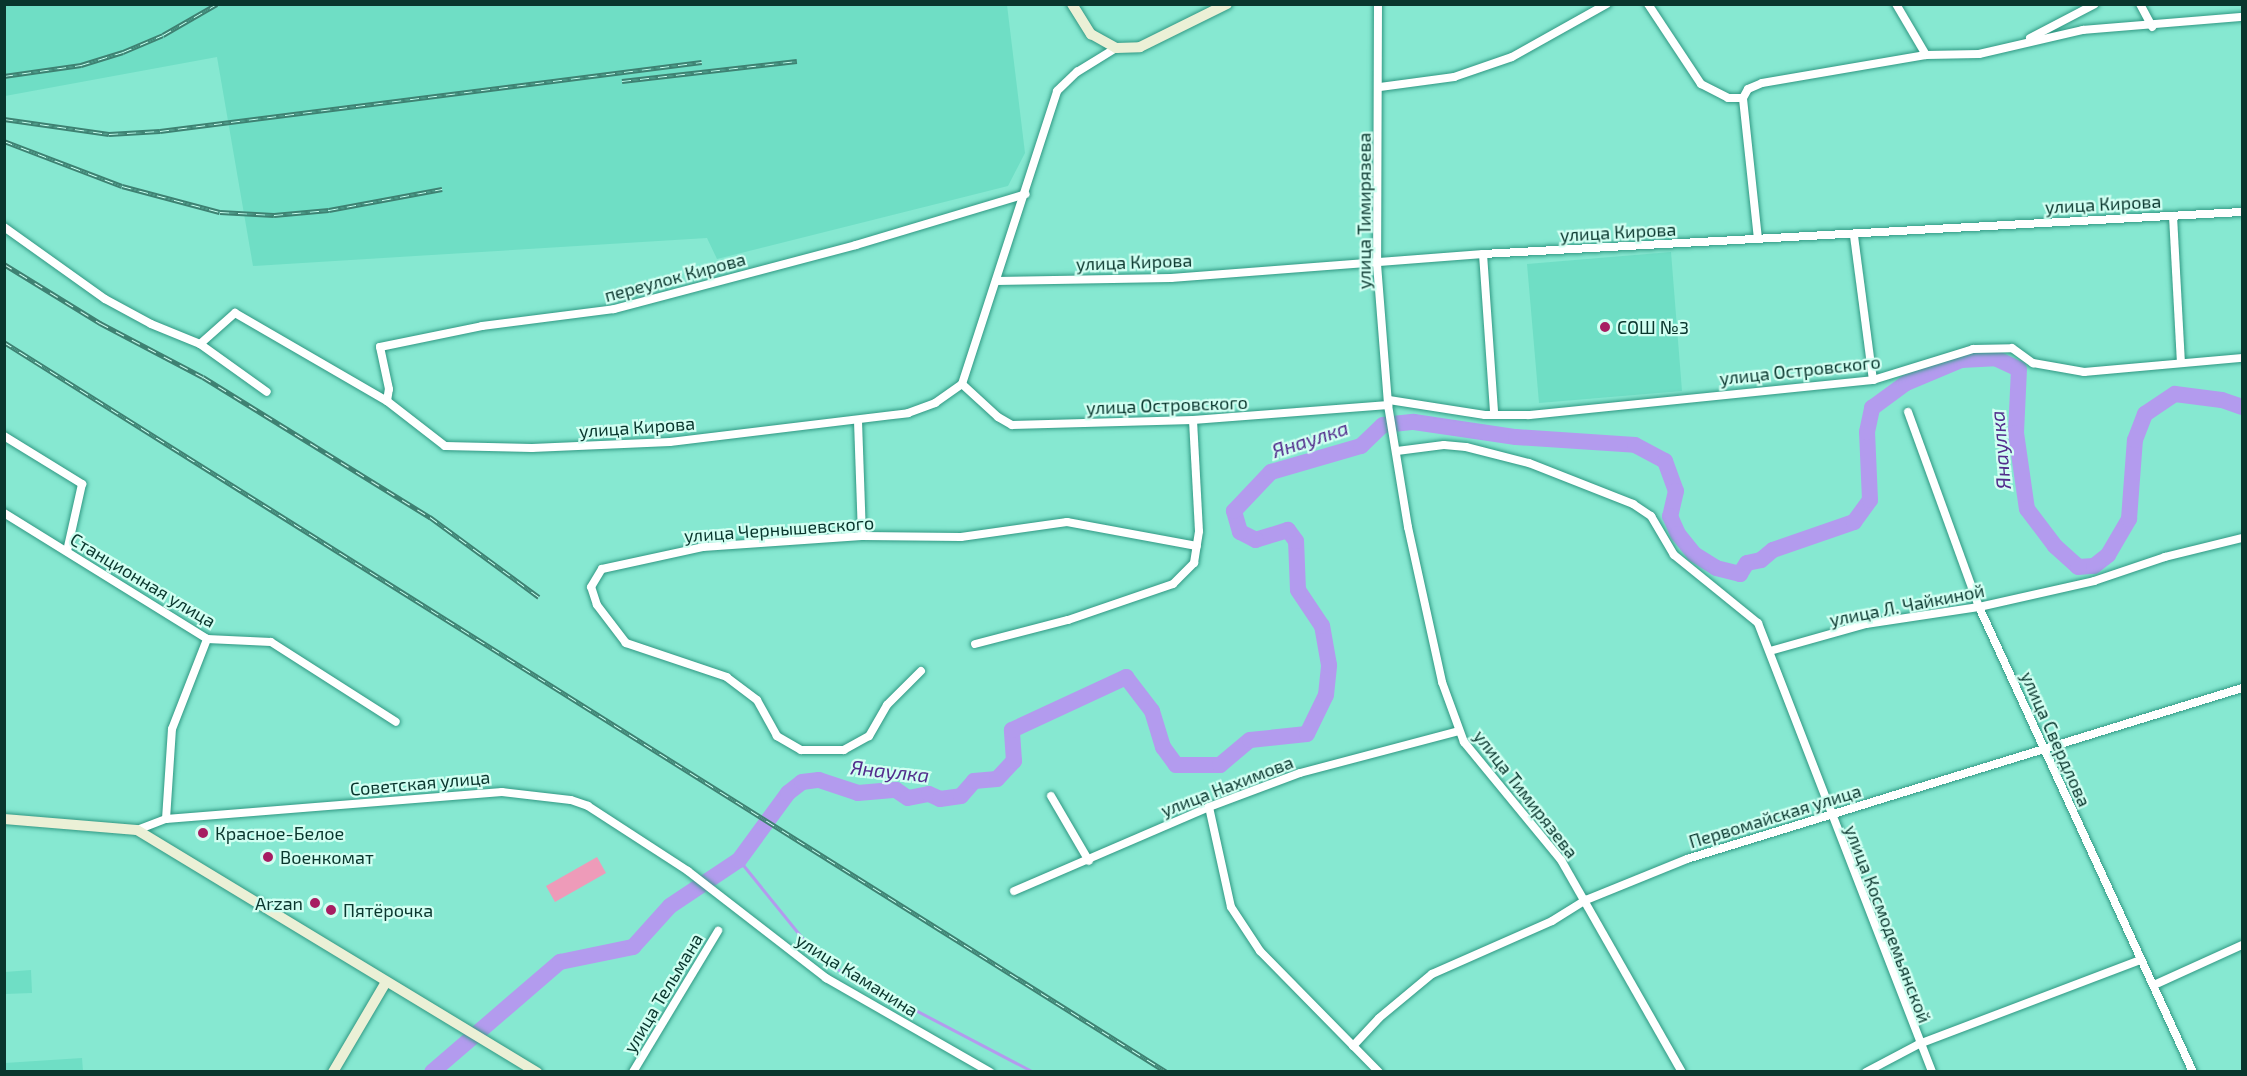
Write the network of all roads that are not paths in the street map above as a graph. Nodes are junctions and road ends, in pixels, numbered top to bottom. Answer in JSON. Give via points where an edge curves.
{"nodes":[{"id":1,"x":1072,"y":4,"type":"edge"},
{"id":2,"x":1227,"y":4,"type":"edge"},
{"id":3,"x":1378,"y":4,"type":"edge"},
{"id":4,"x":1608,"y":4,"type":"edge"},
{"id":5,"x":1648,"y":4,"type":"edge"},
{"id":6,"x":1896,"y":4,"type":"edge"},
{"id":7,"x":2095,"y":4,"type":"edge"},
{"id":8,"x":2140,"y":4,"type":"edge"},
{"id":9,"x":2242,"y":17,"type":"edge"},
{"id":10,"x":2152,"y":27,"type":"junction"},
{"id":11,"x":2014,"y":46,"type":"junction"},
{"id":12,"x":1116,"y":48,"type":"junction"},
{"id":13,"x":1926,"y":55,"type":"junction"},
{"id":14,"x":1380,"y":87,"type":"junction"},
{"id":15,"x":1743,"y":98,"type":"junction"},
{"id":16,"x":1026,"y":194,"type":"junction"},
{"id":17,"x":2242,"y":212,"type":"edge"},
{"id":18,"x":2173,"y":216,"type":"junction"},
{"id":19,"x":4,"y":227,"type":"edge"},
{"id":20,"x":1854,"y":236,"type":"junction"},
{"id":21,"x":1758,"y":239,"type":"junction"},
{"id":22,"x":1483,"y":254,"type":"junction"},
{"id":23,"x":1377,"y":264,"type":"junction"},
{"id":24,"x":996,"y":281,"type":"junction"},
{"id":25,"x":200,"y":344,"type":"junction"},
{"id":26,"x":2242,"y":358,"type":"edge"},
{"id":27,"x":2181,"y":363,"type":"junction"},
{"id":28,"x":1873,"y":380,"type":"junction"},
{"id":29,"x":962,"y":384,"type":"junction"},
{"id":30,"x":267,"y":392,"type":"dead end"},
{"id":31,"x":387,"y":401,"type":"junction"},
{"id":32,"x":1388,"y":403,"type":"junction"},
{"id":33,"x":1908,"y":412,"type":"dead end"},
{"id":34,"x":1494,"y":413,"type":"junction"},
{"id":35,"x":1193,"y":420,"type":"junction"},
{"id":36,"x":858,"y":421,"type":"junction"},
{"id":37,"x":4,"y":436,"type":"edge"},
{"id":38,"x":1397,"y":451,"type":"junction"},
{"id":39,"x":4,"y":513,"type":"edge"},
{"id":40,"x":861,"y":536,"type":"junction"},
{"id":41,"x":2242,"y":538,"type":"edge"},
{"id":42,"x":1197,"y":546,"type":"junction"},
{"id":43,"x":67,"y":551,"type":"junction"},
{"id":44,"x":1979,"y":607,"type":"junction"},
{"id":45,"x":207,"y":639,"type":"junction"},
{"id":46,"x":975,"y":644,"type":"dead end"},
{"id":47,"x":1770,"y":651,"type":"junction"},
{"id":48,"x":921,"y":671,"type":"dead end"},
{"id":49,"x":2242,"y":688,"type":"edge"},
{"id":50,"x":396,"y":722,"type":"dead end"},
{"id":51,"x":1459,"y":731,"type":"junction"},
{"id":52,"x":2045,"y":750,"type":"junction"},
{"id":53,"x":1052,"y":796,"type":"dead end"},
{"id":54,"x":1209,"y":807,"type":"junction"},
{"id":55,"x":4,"y":810,"type":"edge"},
{"id":56,"x":1829,"y":814,"type":"junction"},
{"id":57,"x":4,"y":819,"type":"edge"},
{"id":58,"x":20,"y":819,"type":"junction"},
{"id":59,"x":166,"y":819,"type":"junction"},
{"id":60,"x":137,"y":830,"type":"junction"},
{"id":61,"x":1089,"y":861,"type":"junction"},
{"id":62,"x":1014,"y":891,"type":"dead end"},
{"id":63,"x":715,"y":892,"type":"joint"},
{"id":64,"x":1586,"y":900,"type":"junction"},
{"id":65,"x":718,"y":931,"type":"dead end"},
{"id":66,"x":2242,"y":945,"type":"edge"},
{"id":67,"x":2140,"y":960,"type":"junction"},
{"id":68,"x":386,"y":982,"type":"junction"},
{"id":69,"x":2154,"y":985,"type":"junction"},
{"id":70,"x":1919,"y":1044,"type":"junction"},
{"id":71,"x":1353,"y":1046,"type":"junction"},
{"id":72,"x":333,"y":1071,"type":"edge"},
{"id":73,"x":537,"y":1071,"type":"edge"},
{"id":74,"x":633,"y":1071,"type":"edge"},
{"id":75,"x":987,"y":1071,"type":"edge"},
{"id":76,"x":1379,"y":1071,"type":"edge"},
{"id":77,"x":1682,"y":1071,"type":"edge"},
{"id":78,"x":1866,"y":1071,"type":"edge"},
{"id":79,"x":1932,"y":1071,"type":"edge"},
{"id":80,"x":2193,"y":1071,"type":"edge"}],
"edges":[{"from":1,"to":12,"type":"street","via":[[1091,34]]},
{"from":2,"to":12,"type":"street","via":[[1140,47]]},
{"from":3,"to":14,"type":"street","name":"улица Тимирязева"},
{"from":4,"to":14,"type":"street","via":[[1512,57],[1454,77]]},
{"from":5,"to":15,"type":"street","via":[[1701,84],[1728,98]]},
{"from":6,"to":13,"type":"street"},
{"from":7,"to":11,"type":"street"},
{"from":8,"to":10,"type":"street"},
{"from":9,"to":10,"type":"street"},
{"from":10,"to":11,"type":"street","via":[[2083,30]]},
{"from":11,"to":13,"type":"street","via":[[1979,54]]},
{"from":12,"to":16,"type":"street","via":[[1077,72],[1057,91]]},
{"from":13,"to":15,"type":"street","via":[[1762,82],[1748,89]]},
{"from":14,"to":23,"type":"street","name":"улица Тимирязева"},
{"from":15,"to":21,"type":"street"},
{"from":16,"to":24,"type":"street"},
{"from":16,"to":31,"type":"street","name":"переулок Кирова","via":[[856,245],[614,309],[482,326],[380,347],[389,389]]},
{"from":17,"to":18,"type":"street","name":"улица Кирова"},
{"from":18,"to":20,"type":"street","name":"улица Кирова"},
{"from":18,"to":27,"type":"street"},
{"from":19,"to":25,"type":"street","via":[[105,299]]},
{"from":20,"to":21,"type":"street","name":"улица Кирова"},
{"from":20,"to":28,"type":"street"},
{"from":21,"to":22,"type":"street","name":"улица Кирова"},
{"from":22,"to":23,"type":"street","name":"улица Кирова"},
{"from":22,"to":34,"type":"street"},
{"from":23,"to":24,"type":"street","name":"улица Кирова","via":[[1270,268],[1171,278]]},
{"from":23,"to":32,"type":"street","name":"улица Тимирязева"},
{"from":24,"to":29,"type":"street"},
{"from":25,"to":30,"type":"street"},
{"from":25,"to":31,"type":"street","name":"улица Кирова","via":[[235,313]]},
{"from":26,"to":27,"type":"street","name":"улица Островского"},
{"from":27,"to":28,"type":"street","name":"улица Островского","via":[[2084,372],[2033,363],[2012,348],[1973,350]]},
{"from":28,"to":34,"type":"street","name":"улица Островского","via":[[1529,415]]},
{"from":29,"to":35,"type":"street","name":"улица Островского","via":[[990,411],[1012,425]]},
{"from":29,"to":36,"type":"street","name":"улица Кирова","via":[[934,403],[908,413]]},
{"from":31,"to":36,"type":"street","name":"улица Кирова","via":[[445,446],[467,447],[670,442]]},
{"from":32,"to":34,"type":"street","name":"улица Островского"},
{"from":32,"to":35,"type":"street","name":"улица Островского"},
{"from":32,"to":38,"type":"street","name":"улица Тимирязева"},
{"from":33,"to":44,"type":"street","name":"улица Свердлова"},
{"from":35,"to":42,"type":"street"},
{"from":36,"to":40,"type":"street"},
{"from":37,"to":43,"type":"street","via":[[82,484]]},
{"from":38,"to":47,"type":"street","via":[[1444,445],[1466,447],[1529,464],[1633,504],[1651,516],[1674,555],[1758,623]]},
{"from":38,"to":51,"type":"street","name":"улица Тимирязева","via":[[1427,616],[1442,682]]},
{"from":39,"to":43,"type":"street","name":"Станционная улица"},
{"from":40,"to":42,"type":"street","name":"улица Чернышевского","via":[[961,537],[1067,522]]},
{"from":40,"to":48,"type":"street","name":"улица Чернышевского","via":[[702,547],[669,553],[602,569],[591,587],[597,605],[626,643],[727,677],[757,700],[777,736],[801,750],[844,750],[869,736],[887,705]]},
{"from":41,"to":44,"type":"street","name":"улица Л. Чайкиной","via":[[2164,557],[2094,581]]},
{"from":42,"to":46,"type":"street","via":[[1194,562],[1173,584],[1068,620]]},
{"from":43,"to":45,"type":"street","name":"Станционная улица"},
{"from":44,"to":47,"type":"street","name":"улица Л. Чайкиной","via":[[1866,624]]},
{"from":44,"to":52,"type":"street","name":"улица Свердлова"},
{"from":45,"to":50,"type":"street","name":"Станционная улица","via":[[272,642]]},
{"from":45,"to":59,"type":"street","via":[[175,719]]},
{"from":47,"to":56,"type":"street","name":"улица Космодемьянской"},
{"from":49,"to":52,"type":"street","name":"Первомайская улица"},
{"from":51,"to":54,"type":"street","name":"улица Нахимова","via":[[1300,773]]},
{"from":51,"to":64,"type":"street","name":"улица Тимирязева","via":[[1535,825]]},
{"from":52,"to":56,"type":"street","name":"Первомайская улица"},
{"from":52,"to":67,"type":"street","name":"улица Свердлова"},
{"from":53,"to":61,"type":"street"},
{"from":54,"to":61,"type":"street","name":"улица Нахимова"},
{"from":54,"to":71,"type":"street","via":[[1231,906],[1260,951]]},
{"from":55,"to":58,"type":"street"},
{"from":56,"to":64,"type":"street","name":"Первомайская улица","via":[[1687,859]]},
{"from":56,"to":70,"type":"street","name":"улица Космодемьянской"},
{"from":57,"to":58,"type":"street"},
{"from":58,"to":60,"type":"street"},
{"from":59,"to":60,"type":"street","name":"Советская улица"},
{"from":59,"to":63,"type":"street","name":"Советская улица","via":[[502,792],[546,795],[588,806]]},
{"from":60,"to":68,"type":"street"},
{"from":61,"to":62,"type":"street","name":"улица Нахимова"},
{"from":63,"to":75,"type":"street","name":"улица Каманина","via":[[826,978]]},
{"from":64,"to":71,"type":"street","name":"Первомайская улица","via":[[1552,921],[1432,974],[1379,1018]]},
{"from":64,"to":77,"type":"street","name":"улица Тимирязева"},
{"from":65,"to":74,"type":"street","name":"улица Тельмана"},
{"from":66,"to":69,"type":"street"},
{"from":67,"to":69,"type":"street","name":"улица Свердлова"},
{"from":67,"to":70,"type":"street"},
{"from":68,"to":72,"type":"street"},
{"from":68,"to":73,"type":"street","via":[[453,1018]]},
{"from":69,"to":80,"type":"street","name":"улица Свердлова"},
{"from":70,"to":78,"type":"street"},
{"from":70,"to":79,"type":"street","name":"улица Космодемьянской"},
{"from":71,"to":76,"type":"street"}]}
